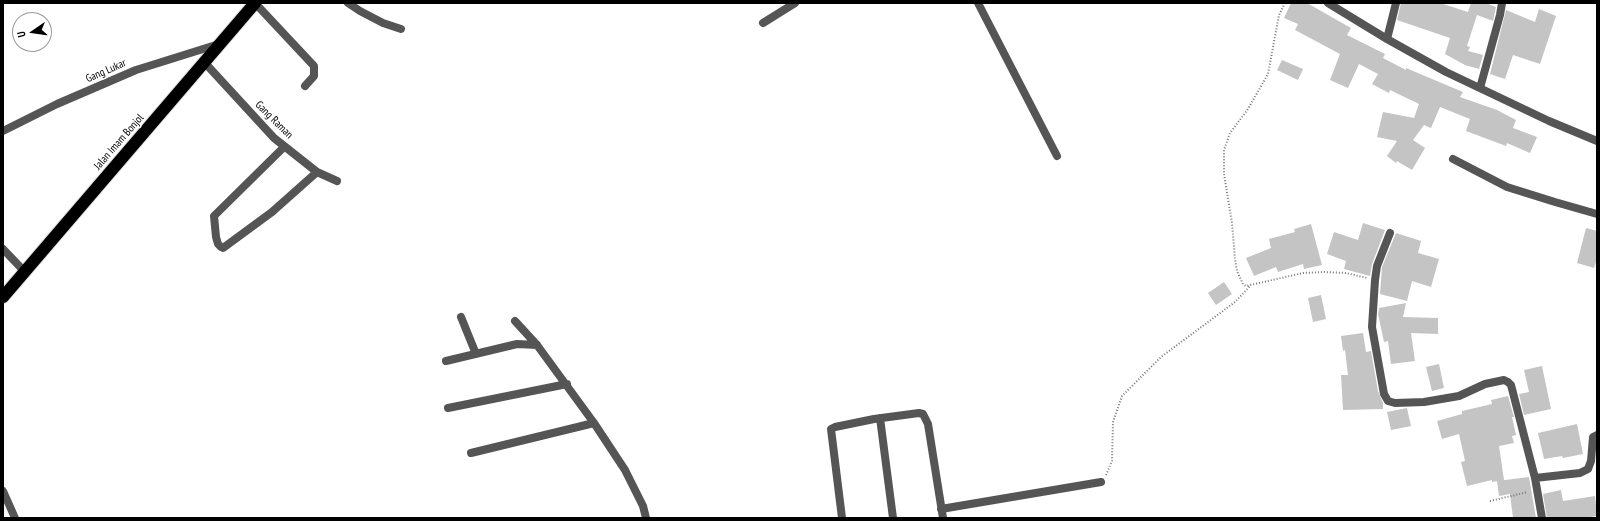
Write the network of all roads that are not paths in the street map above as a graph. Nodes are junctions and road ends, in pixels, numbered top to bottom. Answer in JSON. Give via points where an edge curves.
{"nodes":[{"id":1,"x":255,"y":3,"type":"edge"},
{"id":2,"x":348,"y":3,"type":"edge"},
{"id":3,"x":794,"y":3,"type":"edge"},
{"id":4,"x":978,"y":3,"type":"edge"},
{"id":5,"x":1328,"y":3,"type":"edge"},
{"id":6,"x":1396,"y":3,"type":"edge"},
{"id":7,"x":1502,"y":3,"type":"edge"},
{"id":8,"x":763,"y":23,"type":"dead end"},
{"id":9,"x":401,"y":29,"type":"dead end"},
{"id":10,"x":1387,"y":39,"type":"junction"},
{"id":11,"x":222,"y":43,"type":"junction"},
{"id":12,"x":205,"y":63,"type":"junction"},
{"id":13,"x":305,"y":86,"type":"dead end"},
{"id":14,"x":1480,"y":88,"type":"junction"},
{"id":15,"x":3,"y":131,"type":"edge"},
{"id":16,"x":1597,"y":141,"type":"edge"},
{"id":17,"x":284,"y":147,"type":"junction"},
{"id":18,"x":1057,"y":156,"type":"dead end"},
{"id":19,"x":1453,"y":159,"type":"dead end"},
{"id":20,"x":317,"y":172,"type":"junction"},
{"id":21,"x":337,"y":182,"type":"dead end"},
{"id":22,"x":1597,"y":214,"type":"edge"},
{"id":23,"x":1390,"y":232,"type":"dead end"},
{"id":24,"x":3,"y":248,"type":"edge"},
{"id":25,"x":24,"y":271,"type":"junction"},
{"id":26,"x":3,"y":297,"type":"edge"},
{"id":27,"x":461,"y":317,"type":"dead end"},
{"id":28,"x":515,"y":321,"type":"dead end"},
{"id":29,"x":537,"y":345,"type":"junction"},
{"id":30,"x":476,"y":354,"type":"junction"},
{"id":31,"x":446,"y":361,"type":"dead end"},
{"id":32,"x":567,"y":384,"type":"junction"},
{"id":33,"x":448,"y":408,"type":"dead end"},
{"id":34,"x":880,"y":418,"type":"junction"},
{"id":35,"x":594,"y":423,"type":"junction"},
{"id":36,"x":1597,"y":435,"type":"edge"},
{"id":37,"x":471,"y":453,"type":"dead end"},
{"id":38,"x":1535,"y":478,"type":"junction"},
{"id":39,"x":1101,"y":482,"type":"road end"},
{"id":40,"x":3,"y":491,"type":"edge"},
{"id":41,"x":940,"y":509,"type":"junction"},
{"id":42,"x":15,"y":518,"type":"edge"},
{"id":43,"x":646,"y":518,"type":"edge"},
{"id":44,"x":842,"y":518,"type":"edge"},
{"id":45,"x":893,"y":518,"type":"edge"},
{"id":46,"x":942,"y":518,"type":"edge"},
{"id":47,"x":1542,"y":518,"type":"edge"}],
"edges":[{"from":1,"to":11,"type":"highway","name":"Jalan Imam Bonjol"},
{"from":1,"to":13,"type":"street","via":[[314,66],[314,76]]},
{"from":2,"to":9,"type":"street","via":[[383,23]]},
{"from":3,"to":8,"type":"street"},
{"from":4,"to":18,"type":"street"},
{"from":5,"to":10,"type":"street"},
{"from":6,"to":10,"type":"street"},
{"from":7,"to":14,"type":"street"},
{"from":10,"to":14,"type":"street"},
{"from":11,"to":12,"type":"highway","name":"Jalan Imam Bonjol"},
{"from":11,"to":15,"type":"street","name":"Gang Lukar","via":[[136,70],[57,104]]},
{"from":12,"to":17,"type":"street","name":"Gang Raman"},
{"from":12,"to":25,"type":"highway","name":"Jalan Imam Bonjol"},
{"from":14,"to":16,"type":"street"},
{"from":17,"to":20,"type":"street","name":"Gang Raman"},
{"from":17,"to":20,"type":"street","via":[[214,216],[216,237],[221,247],[272,212]]},
{"from":19,"to":22,"type":"street","via":[[1507,187]]},
{"from":20,"to":21,"type":"street","name":"Gang Raman"},
{"from":23,"to":38,"type":"street","via":[[1377,266],[1372,327],[1384,394],[1388,401],[1424,402],[1459,396],[1485,384],[1504,380],[1508,382],[1511,385]]},
{"from":24,"to":25,"type":"street"},
{"from":25,"to":26,"type":"highway","name":"Jalan Imam Bonjol"},
{"from":27,"to":30,"type":"street"},
{"from":28,"to":29,"type":"street"},
{"from":29,"to":30,"type":"street","via":[[517,344]]},
{"from":29,"to":32,"type":"street"},
{"from":30,"to":31,"type":"street"},
{"from":32,"to":33,"type":"street"},
{"from":32,"to":35,"type":"street"},
{"from":34,"to":41,"type":"street","via":[[919,413],[926,418]]},
{"from":34,"to":44,"type":"street","via":[[831,429]]},
{"from":34,"to":45,"type":"street"},
{"from":35,"to":37,"type":"street"},
{"from":35,"to":43,"type":"street","via":[[625,470],[643,506]]},
{"from":36,"to":38,"type":"street","via":[[1593,437],[1592,461],[1588,469],[1580,473]]},
{"from":38,"to":47,"type":"street"},
{"from":39,"to":41,"type":"street"},
{"from":40,"to":42,"type":"street"},
{"from":41,"to":46,"type":"street"}]}
